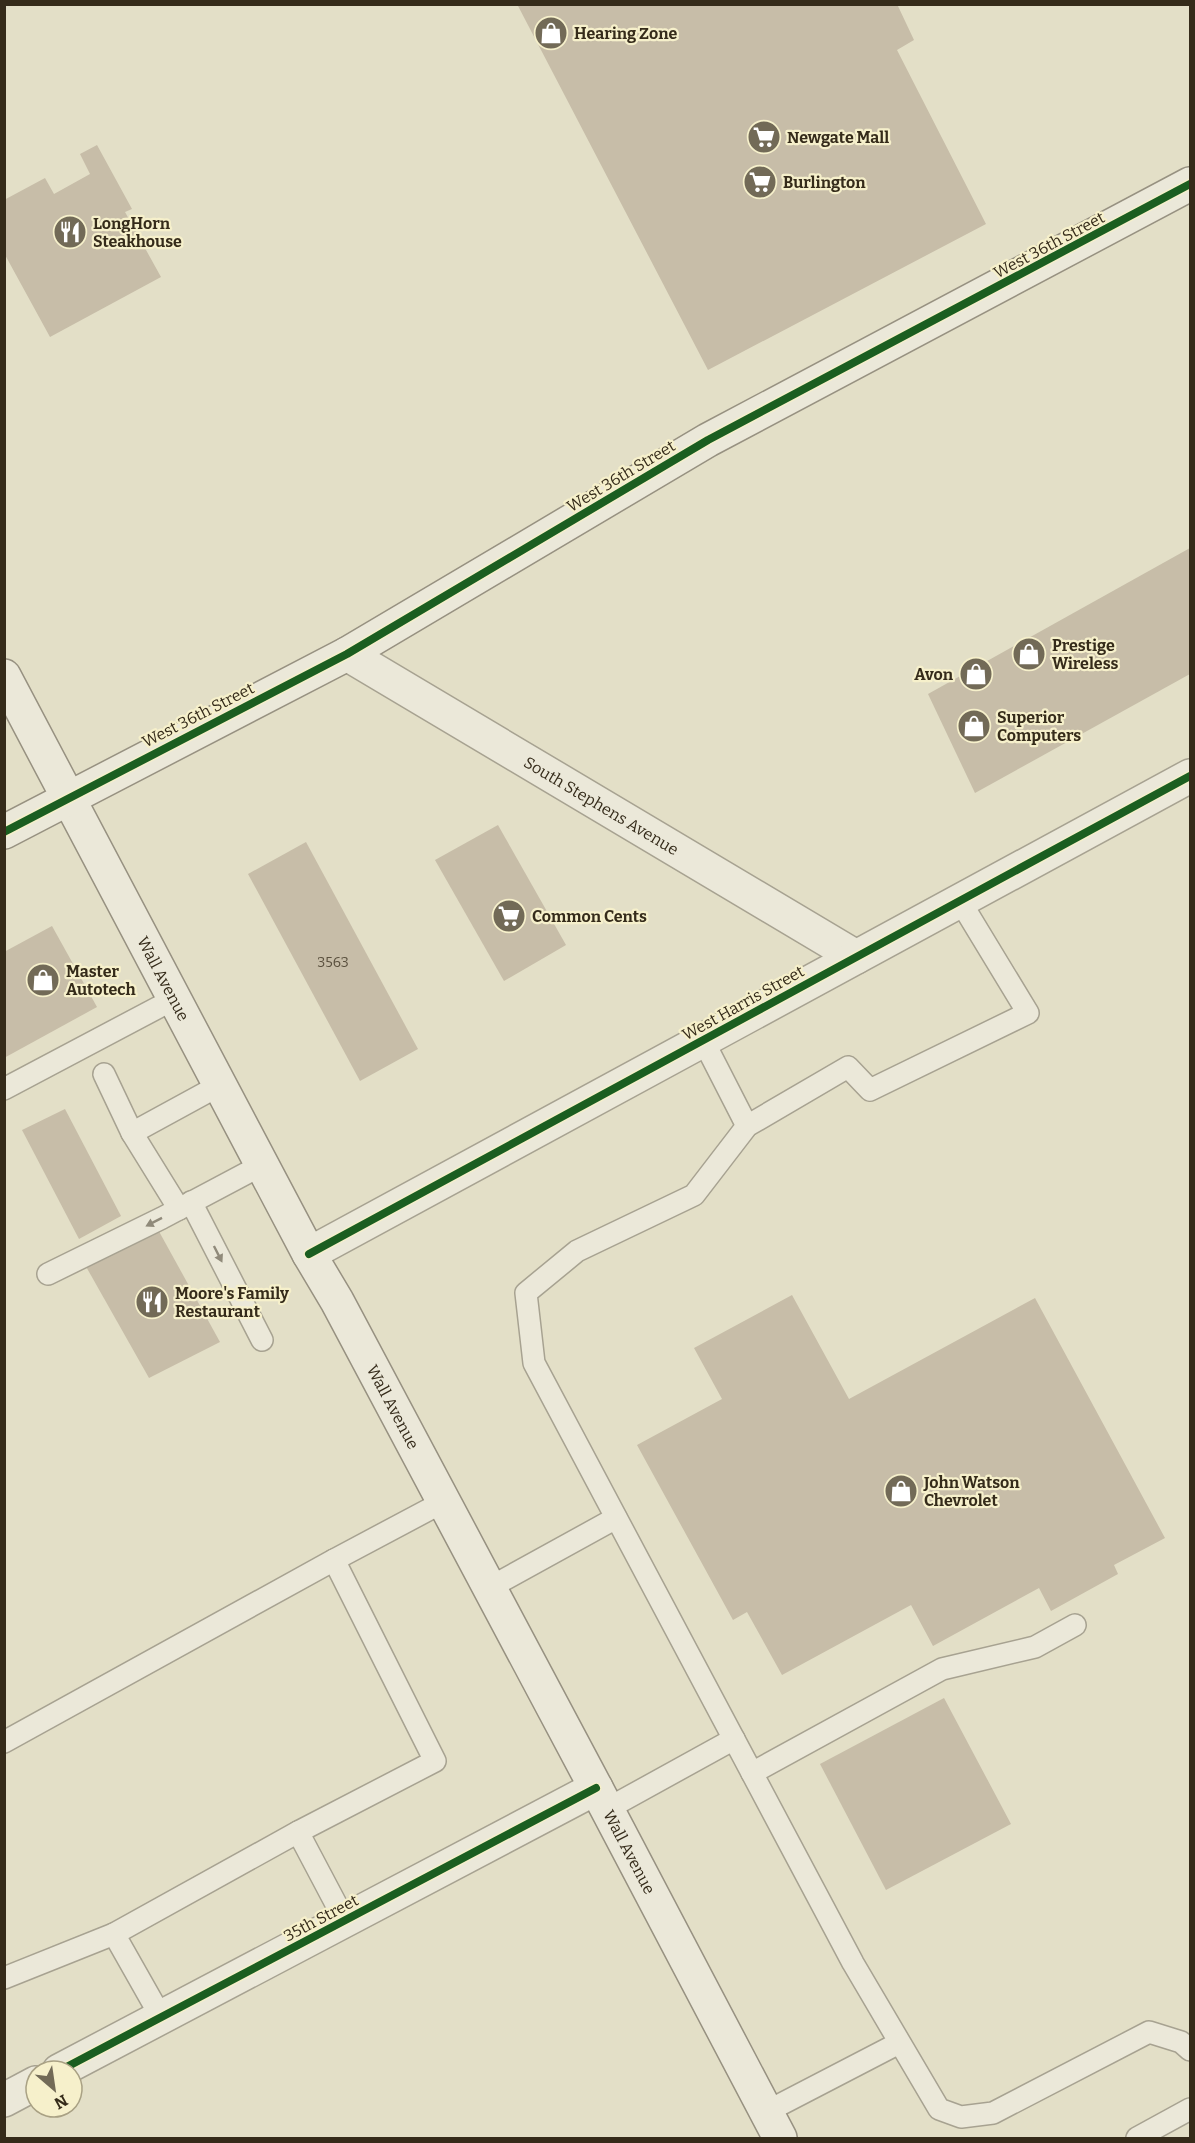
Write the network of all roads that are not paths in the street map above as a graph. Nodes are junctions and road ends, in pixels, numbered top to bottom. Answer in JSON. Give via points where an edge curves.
{"nodes":[{"id":1,"x":1191,"y":184,"type":"edge"},
{"id":2,"x":347,"y":654,"type":"junction"},
{"id":3,"x":4,"y":676,"type":"edge"},
{"id":4,"x":1191,"y":776,"type":"edge"},
{"id":5,"x":68,"y":798,"type":"junction"},
{"id":6,"x":4,"y":832,"type":"edge"},
{"id":7,"x":960,"y":901,"type":"junction"},
{"id":8,"x":856,"y":957,"type":"junction"},
{"id":9,"x":174,"y":999,"type":"junction"},
{"id":10,"x":703,"y":1040,"type":"junction"},
{"id":11,"x":104,"y":1074,"type":"dead end"},
{"id":12,"x":220,"y":1086,"type":"junction"},
{"id":13,"x":4,"y":1089,"type":"edge"},
{"id":14,"x":747,"y":1126,"type":"junction"},
{"id":15,"x":132,"y":1134,"type":"junction"},
{"id":16,"x":262,"y":1164,"type":"junction"},
{"id":17,"x":185,"y":1206,"type":"junction"},
{"id":18,"x":309,"y":1254,"type":"junction"},
{"id":19,"x":48,"y":1274,"type":"dead end"},
{"id":20,"x":261,"y":1340,"type":"dead end"},
{"id":21,"x":444,"y":1502,"type":"junction"},
{"id":22,"x":616,"y":1518,"type":"junction"},
{"id":23,"x":334,"y":1560,"type":"junction"},
{"id":24,"x":489,"y":1588,"type":"junction"},
{"id":25,"x":1075,"y":1625,"type":"dead end"},
{"id":26,"x":734,"y":1739,"type":"junction"},
{"id":27,"x":4,"y":1742,"type":"edge"},
{"id":28,"x":752,"y":1773,"type":"junction"},
{"id":29,"x":602,"y":1798,"type":"junction"},
{"id":30,"x":298,"y":1832,"type":"junction"},
{"id":31,"x":345,"y":1921,"type":"junction"},
{"id":32,"x":114,"y":1934,"type":"junction"},
{"id":33,"x":4,"y":1978,"type":"edge"},
{"id":34,"x":161,"y":2017,"type":"junction"},
{"id":35,"x":898,"y":2043,"type":"junction"},
{"id":36,"x":1191,"y":2050,"type":"edge"},
{"id":37,"x":82,"y":2059,"type":"edge"},
{"id":38,"x":24,"y":2089,"type":"edge"},
{"id":39,"x":4,"y":2100,"type":"edge"},
{"id":40,"x":1191,"y":2109,"type":"edge"},
{"id":41,"x":773,"y":2125,"type":"edge"},
{"id":42,"x":1137,"y":2139,"type":"edge"}],
"edges":[{"from":1,"to":2,"type":"street","name":"West 36th Street","via":[[708,440]]},
{"from":2,"to":5,"type":"street","name":"West 36th Street"},
{"from":2,"to":8,"type":"street","name":"South Stephens Avenue"},
{"from":3,"to":5,"type":"street","name":"Wall Avenue"},
{"from":4,"to":7,"type":"street","name":"West Harris Street"},
{"from":5,"to":6,"type":"street","name":"West 36th Street"},
{"from":5,"to":9,"type":"street","name":"Wall Avenue"},
{"from":7,"to":8,"type":"street","name":"West Harris Street"},
{"from":7,"to":14,"type":"lane","via":[[1028,1013],[870,1090],[848,1067]]},
{"from":8,"to":10,"type":"street","name":"West Harris Street"},
{"from":9,"to":12,"type":"street","name":"Wall Avenue"},
{"from":9,"to":13,"type":"lane"},
{"from":10,"to":14,"type":"lane"},
{"from":10,"to":18,"type":"street","name":"West Harris Street"},
{"from":11,"to":15,"type":"lane"},
{"from":12,"to":15,"type":"lane"},
{"from":12,"to":16,"type":"street","name":"Wall Avenue"},
{"from":14,"to":22,"type":"lane","via":[[694,1195],[576,1251],[526,1293],[534,1363]]},
{"from":15,"to":17,"type":"lane"},
{"from":16,"to":17,"type":"lane"},
{"from":16,"to":18,"type":"street","name":"Wall Avenue"},
{"from":17,"to":19,"type":"lane","one_way":true},
{"from":17,"to":20,"type":"lane","one_way":true},
{"from":18,"to":21,"type":"street","name":"Wall Avenue"},
{"from":21,"to":23,"type":"lane"},
{"from":21,"to":24,"type":"street","name":"Wall Avenue"},
{"from":22,"to":24,"type":"lane"},
{"from":22,"to":26,"type":"lane"},
{"from":23,"to":27,"type":"lane"},
{"from":23,"to":30,"type":"lane","via":[[435,1761]]},
{"from":24,"to":29,"type":"street","name":"Wall Avenue"},
{"from":25,"to":28,"type":"lane","via":[[1035,1647],[942,1669]]},
{"from":26,"to":28,"type":"lane"},
{"from":26,"to":29,"type":"lane"},
{"from":28,"to":35,"type":"lane"},
{"from":29,"to":31,"type":"street","name":"35th Street"},
{"from":29,"to":41,"type":"street","name":"Wall Avenue"},
{"from":30,"to":31,"type":"lane"},
{"from":30,"to":32,"type":"lane"},
{"from":31,"to":34,"type":"street","name":"35th Street"},
{"from":32,"to":33,"type":"lane"},
{"from":32,"to":34,"type":"lane"},
{"from":34,"to":37,"type":"street","name":"35th Street"},
{"from":35,"to":36,"type":"lane","via":[[939,2109],[961,2117],[993,2113],[1149,2032],[1181,2042]]},
{"from":35,"to":41,"type":"lane"},
{"from":38,"to":39,"type":"street"},
{"from":40,"to":42,"type":"lane"}]}
